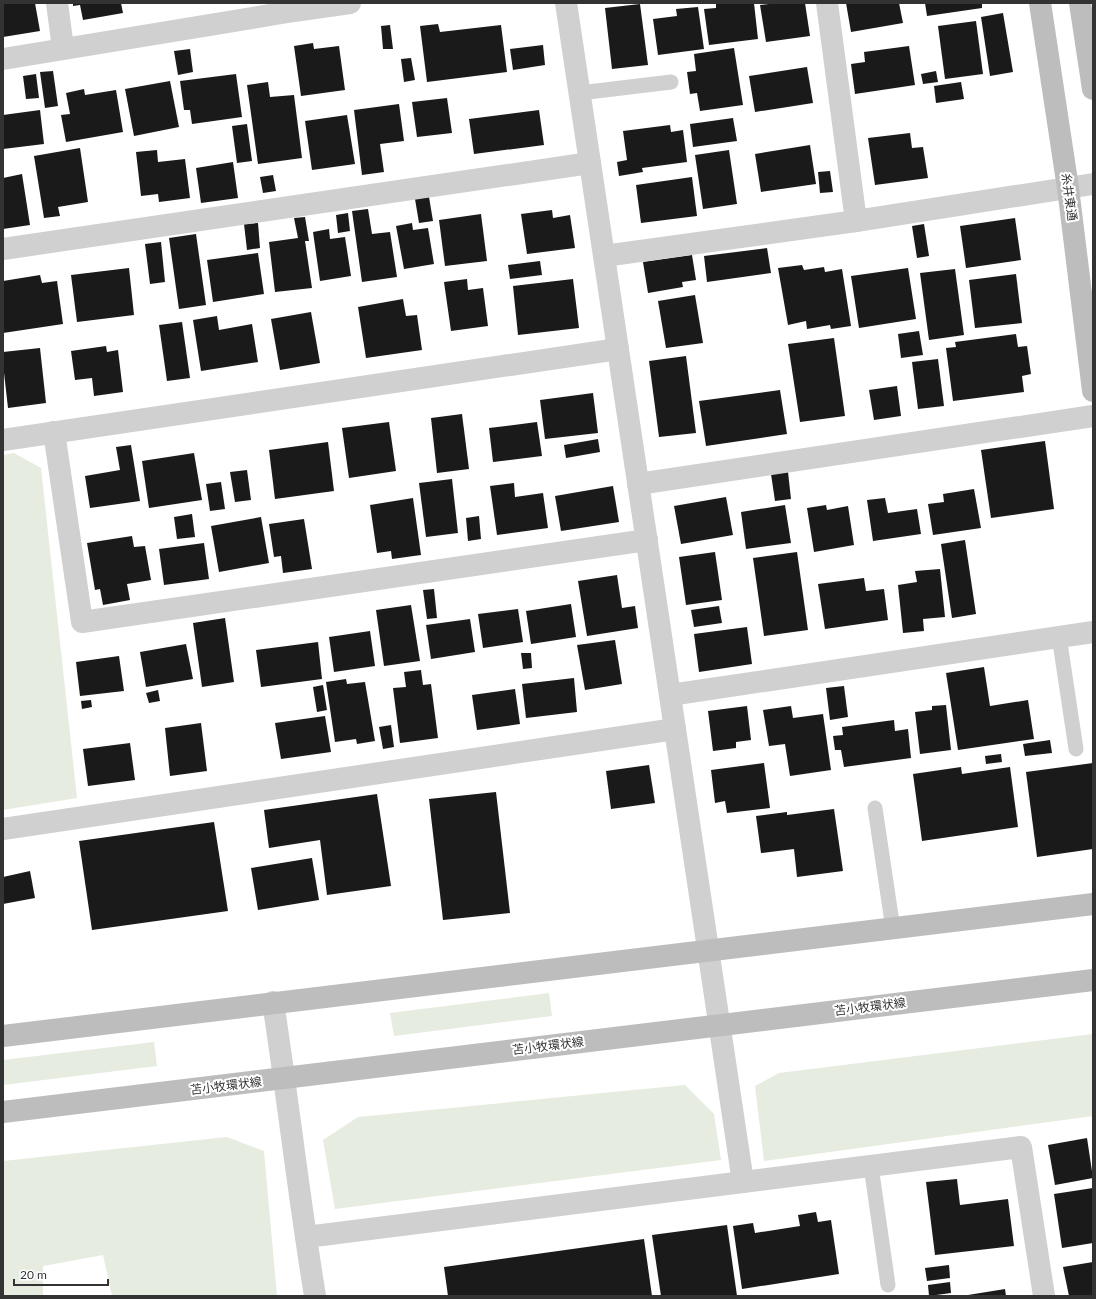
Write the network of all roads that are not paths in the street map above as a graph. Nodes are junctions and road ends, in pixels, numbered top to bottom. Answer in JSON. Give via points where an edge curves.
{"nodes":[{"id":1,"x":57,"y":3,"type":"edge"},
{"id":2,"x":350,"y":3,"type":"edge"},
{"id":3,"x":566,"y":3,"type":"edge"},
{"id":4,"x":827,"y":3,"type":"edge"},
{"id":5,"x":1040,"y":3,"type":"edge"},
{"id":6,"x":1080,"y":3,"type":"edge"},
{"id":7,"x":288,"y":7,"type":"edge"},
{"id":8,"x":63,"y":48,"type":"junction"},
{"id":9,"x":3,"y":58,"type":"edge"},
{"id":10,"x":671,"y":82,"type":"dead end"},
{"id":11,"x":1093,"y":89,"type":"edge"},
{"id":12,"x":580,"y":93,"type":"junction"},
{"id":13,"x":590,"y":163,"type":"junction"},
{"id":14,"x":1093,"y":184,"type":"edge"},
{"id":15,"x":1068,"y":188,"type":"junction"},
{"id":16,"x":856,"y":221,"type":"junction"},
{"id":17,"x":3,"y":250,"type":"edge"},
{"id":18,"x":604,"y":256,"type":"junction"},
{"id":19,"x":618,"y":349,"type":"junction"},
{"id":20,"x":1093,"y":391,"type":"edge"},
{"id":21,"x":1093,"y":416,"type":"edge"},
{"id":22,"x":54,"y":432,"type":"junction"},
{"id":23,"x":3,"y":440,"type":"edge"},
{"id":24,"x":638,"y":484,"type":"junction"},
{"id":25,"x":647,"y":540,"type":"junction"},
{"id":26,"x":1093,"y":632,"type":"edge"},
{"id":27,"x":1059,"y":636,"type":"junction"},
{"id":28,"x":670,"y":694,"type":"junction"},
{"id":29,"x":675,"y":729,"type":"junction"},
{"id":30,"x":1076,"y":749,"type":"dead end"},
{"id":31,"x":875,"y":808,"type":"dead end"},
{"id":32,"x":3,"y":829,"type":"edge"},
{"id":33,"x":1093,"y":904,"type":"edge"},
{"id":34,"x":894,"y":929,"type":"junction"},
{"id":35,"x":708,"y":952,"type":"junction"},
{"id":36,"x":1093,"y":980,"type":"edge"},
{"id":37,"x":273,"y":1002,"type":"junction"},
{"id":38,"x":719,"y":1025,"type":"junction"},
{"id":39,"x":3,"y":1036,"type":"edge"},
{"id":40,"x":285,"y":1079,"type":"junction"},
{"id":41,"x":3,"y":1112,"type":"edge"},
{"id":42,"x":871,"y":1166,"type":"junction"},
{"id":43,"x":743,"y":1182,"type":"junction"},
{"id":44,"x":306,"y":1237,"type":"junction"},
{"id":45,"x":888,"y":1285,"type":"dead end"},
{"id":46,"x":315,"y":1296,"type":"edge"},
{"id":47,"x":1044,"y":1296,"type":"edge"}],
"edges":[{"from":1,"to":8,"type":"street"},
{"from":2,"to":7,"type":"street"},
{"from":3,"to":12,"type":"street"},
{"from":4,"to":16,"type":"street"},
{"from":5,"to":15,"type":"main road","name":"糸井東通"},
{"from":6,"to":11,"type":"main road"},
{"from":7,"to":8,"type":"street"},
{"from":8,"to":9,"type":"street"},
{"from":10,"to":12,"type":"lane"},
{"from":12,"to":13,"type":"street"},
{"from":13,"to":17,"type":"street"},
{"from":13,"to":18,"type":"street"},
{"from":14,"to":15,"type":"street"},
{"from":15,"to":16,"type":"street"},
{"from":15,"to":20,"type":"main road","name":"糸井東通"},
{"from":16,"to":18,"type":"street"},
{"from":18,"to":19,"type":"street"},
{"from":19,"to":22,"type":"street"},
{"from":19,"to":24,"type":"street"},
{"from":21,"to":24,"type":"street"},
{"from":22,"to":23,"type":"street"},
{"from":22,"to":25,"type":"street","via":[[82,622]]},
{"from":24,"to":25,"type":"street"},
{"from":25,"to":28,"type":"street"},
{"from":26,"to":27,"type":"street"},
{"from":27,"to":28,"type":"street"},
{"from":27,"to":30,"type":"lane"},
{"from":28,"to":29,"type":"street"},
{"from":29,"to":32,"type":"street"},
{"from":29,"to":35,"type":"street"},
{"from":31,"to":34,"type":"lane"},
{"from":33,"to":34,"type":"main road"},
{"from":34,"to":35,"type":"main road"},
{"from":35,"to":37,"type":"main road"},
{"from":35,"to":38,"type":"street"},
{"from":36,"to":38,"type":"main road","name":"苫小牧環状線"},
{"from":37,"to":39,"type":"main road"},
{"from":37,"to":40,"type":"street"},
{"from":38,"to":40,"type":"main road","name":"苫小牧環状線"},
{"from":38,"to":43,"type":"street"},
{"from":40,"to":41,"type":"main road","name":"苫小牧環状線"},
{"from":40,"to":44,"type":"street"},
{"from":42,"to":43,"type":"street"},
{"from":42,"to":45,"type":"lane"},
{"from":42,"to":47,"type":"street","via":[[1021,1147]]},
{"from":43,"to":44,"type":"street"},
{"from":44,"to":46,"type":"street"}]}
